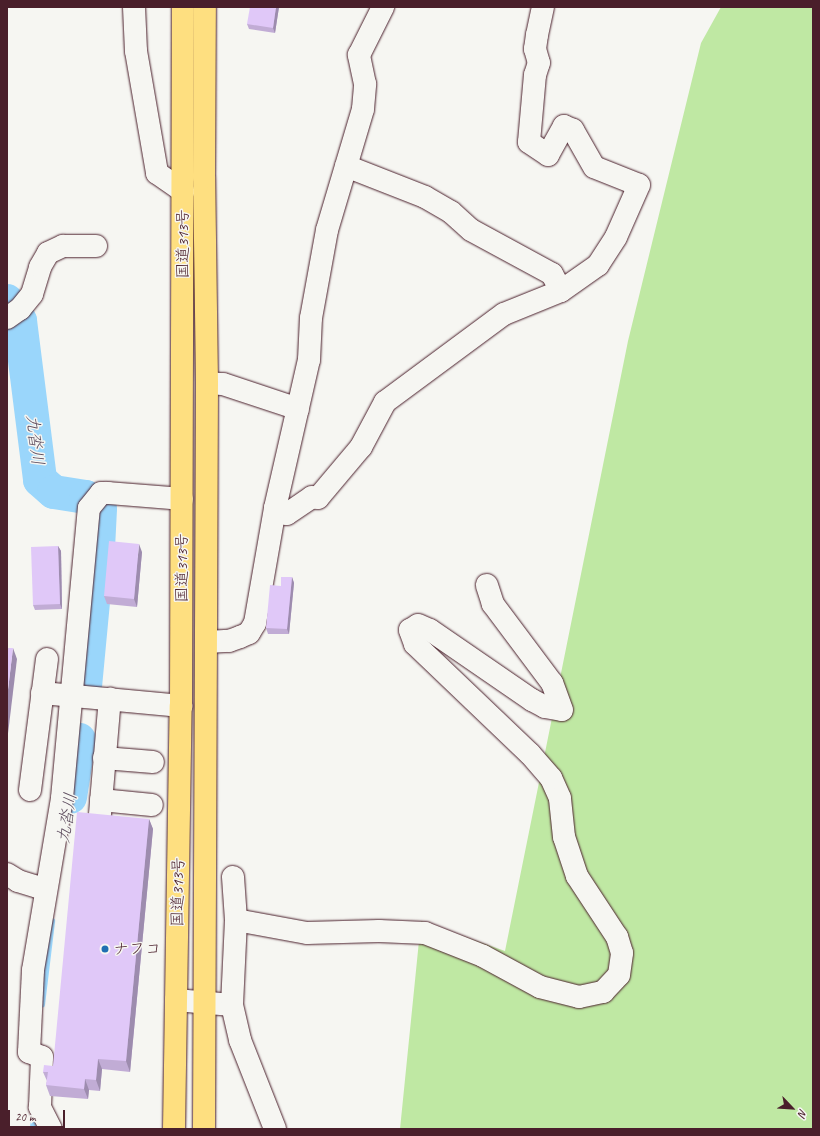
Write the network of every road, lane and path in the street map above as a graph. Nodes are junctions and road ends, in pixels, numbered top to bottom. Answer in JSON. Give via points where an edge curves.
{"nodes":[{"id":1,"x":134,"y":7,"type":"edge"},
{"id":2,"x":183,"y":7,"type":"edge"},
{"id":3,"x":205,"y":7,"type":"edge"},
{"id":4,"x":383,"y":7,"type":"edge"},
{"id":5,"x":543,"y":7,"type":"edge"},
{"id":6,"x":346,"y":166,"type":"junction"},
{"id":7,"x":183,"y":191,"type":"junction"},
{"id":8,"x":96,"y":246,"type":"dead end"},
{"id":9,"x":561,"y":291,"type":"junction"},
{"id":10,"x":12,"y":315,"type":"edge"},
{"id":11,"x":207,"y":383,"type":"junction"},
{"id":12,"x":298,"y":408,"type":"junction"},
{"id":13,"x":182,"y":499,"type":"junction"},
{"id":14,"x":275,"y":508,"type":"junction"},
{"id":15,"x":487,"y":585,"type":"dead end"},
{"id":16,"x":207,"y":642,"type":"junction"},
{"id":17,"x":47,"y":659,"type":"dead end"},
{"id":18,"x":42,"y":694,"type":"junction"},
{"id":19,"x":72,"y":695,"type":"junction"},
{"id":20,"x":110,"y":698,"type":"junction"},
{"id":21,"x":181,"y":706,"type":"junction"},
{"id":22,"x":104,"y":758,"type":"junction"},
{"id":23,"x":153,"y":762,"type":"dead end"},
{"id":24,"x":30,"y":790,"type":"dead end"},
{"id":25,"x":152,"y":805,"type":"dead end"},
{"id":26,"x":7,"y":874,"type":"edge"},
{"id":27,"x":233,"y":878,"type":"dead end"},
{"id":28,"x":45,"y":889,"type":"junction"},
{"id":29,"x":236,"y":920,"type":"junction"},
{"id":30,"x":176,"y":1000,"type":"junction"},
{"id":31,"x":204,"y":1002,"type":"junction"},
{"id":32,"x":232,"y":1005,"type":"junction"},
{"id":33,"x":51,"y":1129,"type":"edge"},
{"id":34,"x":174,"y":1129,"type":"edge"},
{"id":35,"x":204,"y":1129,"type":"edge"},
{"id":36,"x":274,"y":1129,"type":"edge"}],
"edges":[{"from":1,"to":7,"type":"street","via":[[136,51],[157,173]]},
{"from":2,"to":7,"type":"highway","name":"国道313号"},
{"from":3,"to":11,"type":"highway","name":"国道313号"},
{"from":4,"to":6,"type":"street","via":[[359,55],[364,73],[365,97]]},
{"from":5,"to":9,"type":"street","via":[[535,49],[539,63],[535,75],[529,142],[548,156],[564,126],[573,130],[594,167],[639,185],[616,237],[598,265]]},
{"from":6,"to":9,"type":"street","via":[[426,197],[451,212],[471,230],[552,274]]},
{"from":6,"to":12,"type":"street","via":[[327,230],[311,318],[309,360]]},
{"from":7,"to":13,"type":"highway","name":"国道313号"},
{"from":8,"to":10,"type":"street","via":[[63,246],[48,253],[40,267],[32,294]]},
{"from":9,"to":14,"type":"street","via":[[504,314],[385,402],[361,447],[318,498],[312,497],[288,514]]},
{"from":11,"to":12,"type":"street","via":[[223,384]]},
{"from":11,"to":16,"type":"highway","name":"国道313号"},
{"from":12,"to":14,"type":"street"},
{"from":13,"to":19,"type":"street","via":[[108,493],[93,503]]},
{"from":13,"to":21,"type":"highway","name":"国道313号"},
{"from":14,"to":16,"type":"street","via":[[255,623],[249,633],[230,641]]},
{"from":15,"to":29,"type":"street","via":[[493,604],[552,684],[562,710],[545,708],[430,630],[418,625],[410,630],[416,644],[530,754],[551,778],[560,798],[564,836],[578,876],[617,937],[622,953],[619,975],[604,992],[579,996],[540,986],[483,956],[425,933],[307,933]]},
{"from":16,"to":31,"type":"highway","name":"国道313号"},
{"from":17,"to":18,"type":"street"},
{"from":18,"to":19,"type":"street"},
{"from":18,"to":24,"type":"street"},
{"from":19,"to":20,"type":"street"},
{"from":19,"to":28,"type":"street","via":[[62,798]]},
{"from":20,"to":21,"type":"street"},
{"from":20,"to":22,"type":"street"},
{"from":21,"to":30,"type":"highway","name":"国道313号"},
{"from":22,"to":23,"type":"street"},
{"from":22,"to":25,"type":"street","via":[[100,807]]},
{"from":26,"to":28,"type":"street","via":[[18,881]]},
{"from":27,"to":29,"type":"street"},
{"from":28,"to":33,"type":"street","via":[[33,970],[29,1052],[42,1057],[40,1107]]},
{"from":29,"to":32,"type":"street"},
{"from":30,"to":31,"type":"street"},
{"from":30,"to":34,"type":"highway","name":"国道313号"},
{"from":31,"to":32,"type":"street"},
{"from":31,"to":35,"type":"highway","name":"国道313号"},
{"from":32,"to":36,"type":"street","via":[[240,1040]]}]}
